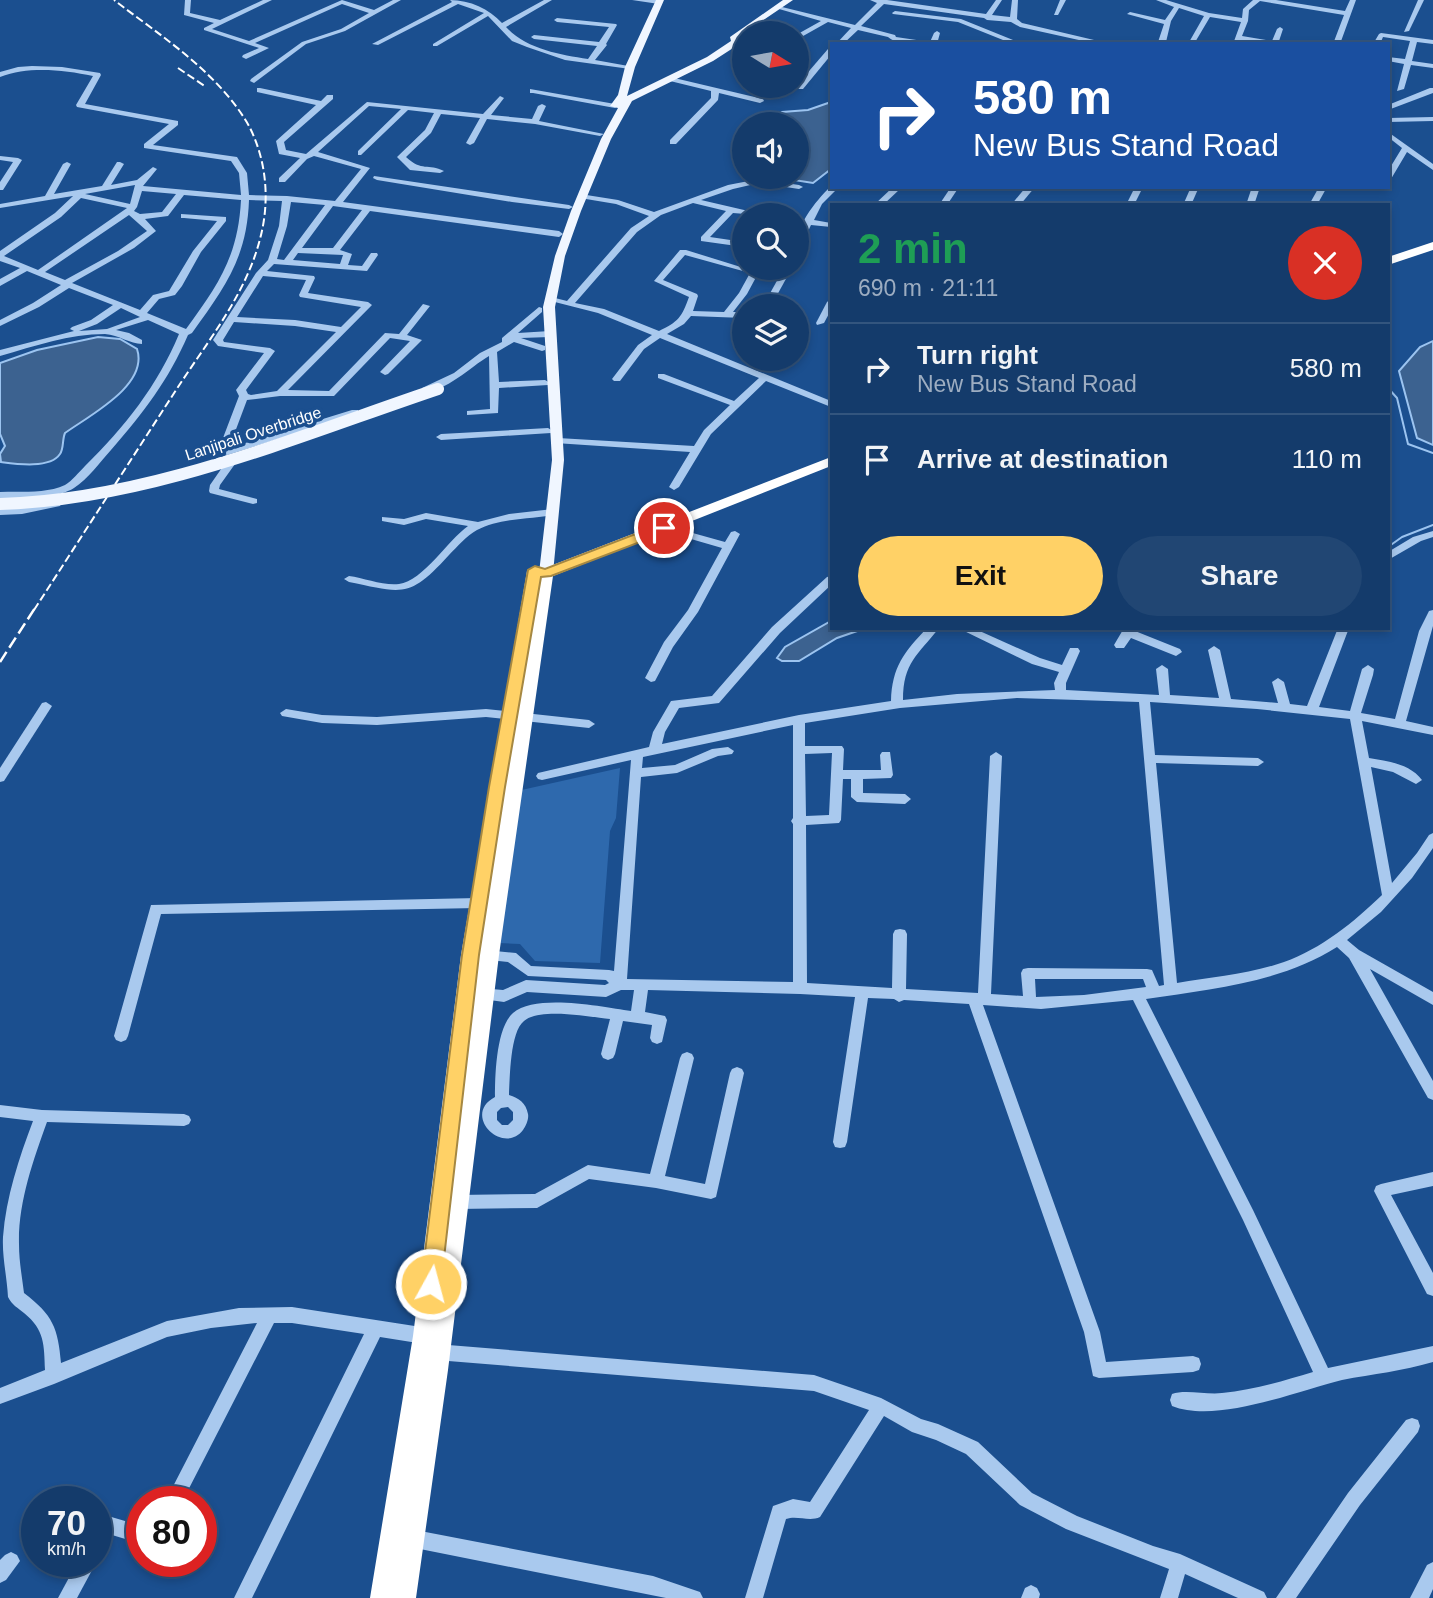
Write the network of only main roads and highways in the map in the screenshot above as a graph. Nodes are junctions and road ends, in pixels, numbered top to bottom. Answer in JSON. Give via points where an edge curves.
{"nodes":[{"id":1,"x":789,"y":0,"type":"edge"},
{"id":2,"x":794,"y":0,"type":"edge"},
{"id":3,"x":660,"y":1,"type":"edge"},
{"id":4,"x":766,"y":21,"type":"edge"},
{"id":5,"x":732,"y":44,"type":"edge"},
{"id":6,"x":671,"y":78,"type":"junction"},
{"id":7,"x":625,"y":97,"type":"junction"},
{"id":8,"x":1433,"y":246,"type":"edge"},
{"id":9,"x":1390,"y":260,"type":"edge"},
{"id":10,"x":543,"y":332,"type":"junction"},
{"id":11,"x":438,"y":388,"type":"road end"},
{"id":12,"x":830,"y":461,"type":"edge"},
{"id":13,"x":1,"y":500,"type":"edge"},
{"id":14,"x":549,"y":512,"type":"junction"},
{"id":15,"x":541,"y":572,"type":"junction"},
{"id":16,"x":506,"y":785,"type":"junction"},
{"id":17,"x":480,"y":955,"type":"junction"},
{"id":18,"x":475,"y":994,"type":"junction"},
{"id":19,"x":431,"y":1342,"type":"junction"},
{"id":20,"x":402,"y":1538,"type":"junction"},
{"id":21,"x":383,"y":1598,"type":"edge"},
{"id":22,"x":403,"y":1598,"type":"edge"}],
"edges":[{"from":1,"to":6,"type":"main road","via":[[721,50]]},
{"from":2,"to":4,"type":"main road"},
{"from":3,"to":7,"type":"main road","via":[[630,67]]},
{"from":5,"to":6,"type":"main road"},
{"from":6,"to":7,"type":"main road"},
{"from":7,"to":10,"type":"main road","via":[[560,256]]},
{"from":7,"to":10,"type":"main road","via":[[600,134],[559,234],[539,310]]},
{"from":8,"to":9,"type":"highway"},
{"from":10,"to":14,"type":"main road"},
{"from":10,"to":14,"type":"main road","via":[[558,440]]},
{"from":11,"to":13,"type":"main road","name":"Lanjipali Overbridge","bridge":true,"via":[[171,478],[34,503]]},
{"from":12,"to":15,"type":"highway"},
{"from":14,"to":15,"type":"main road"},
{"from":15,"to":16,"type":"highway"},
{"from":16,"to":17,"type":"highway"},
{"from":16,"to":17,"type":"highway","via":[[478,903]]},
{"from":17,"to":18,"type":"highway"},
{"from":18,"to":19,"type":"highway"},
{"from":18,"to":19,"type":"highway","via":[[457,1202]]},
{"from":19,"to":20,"type":"highway"},
{"from":20,"to":21,"type":"highway"},
{"from":20,"to":22,"type":"highway"}]}
